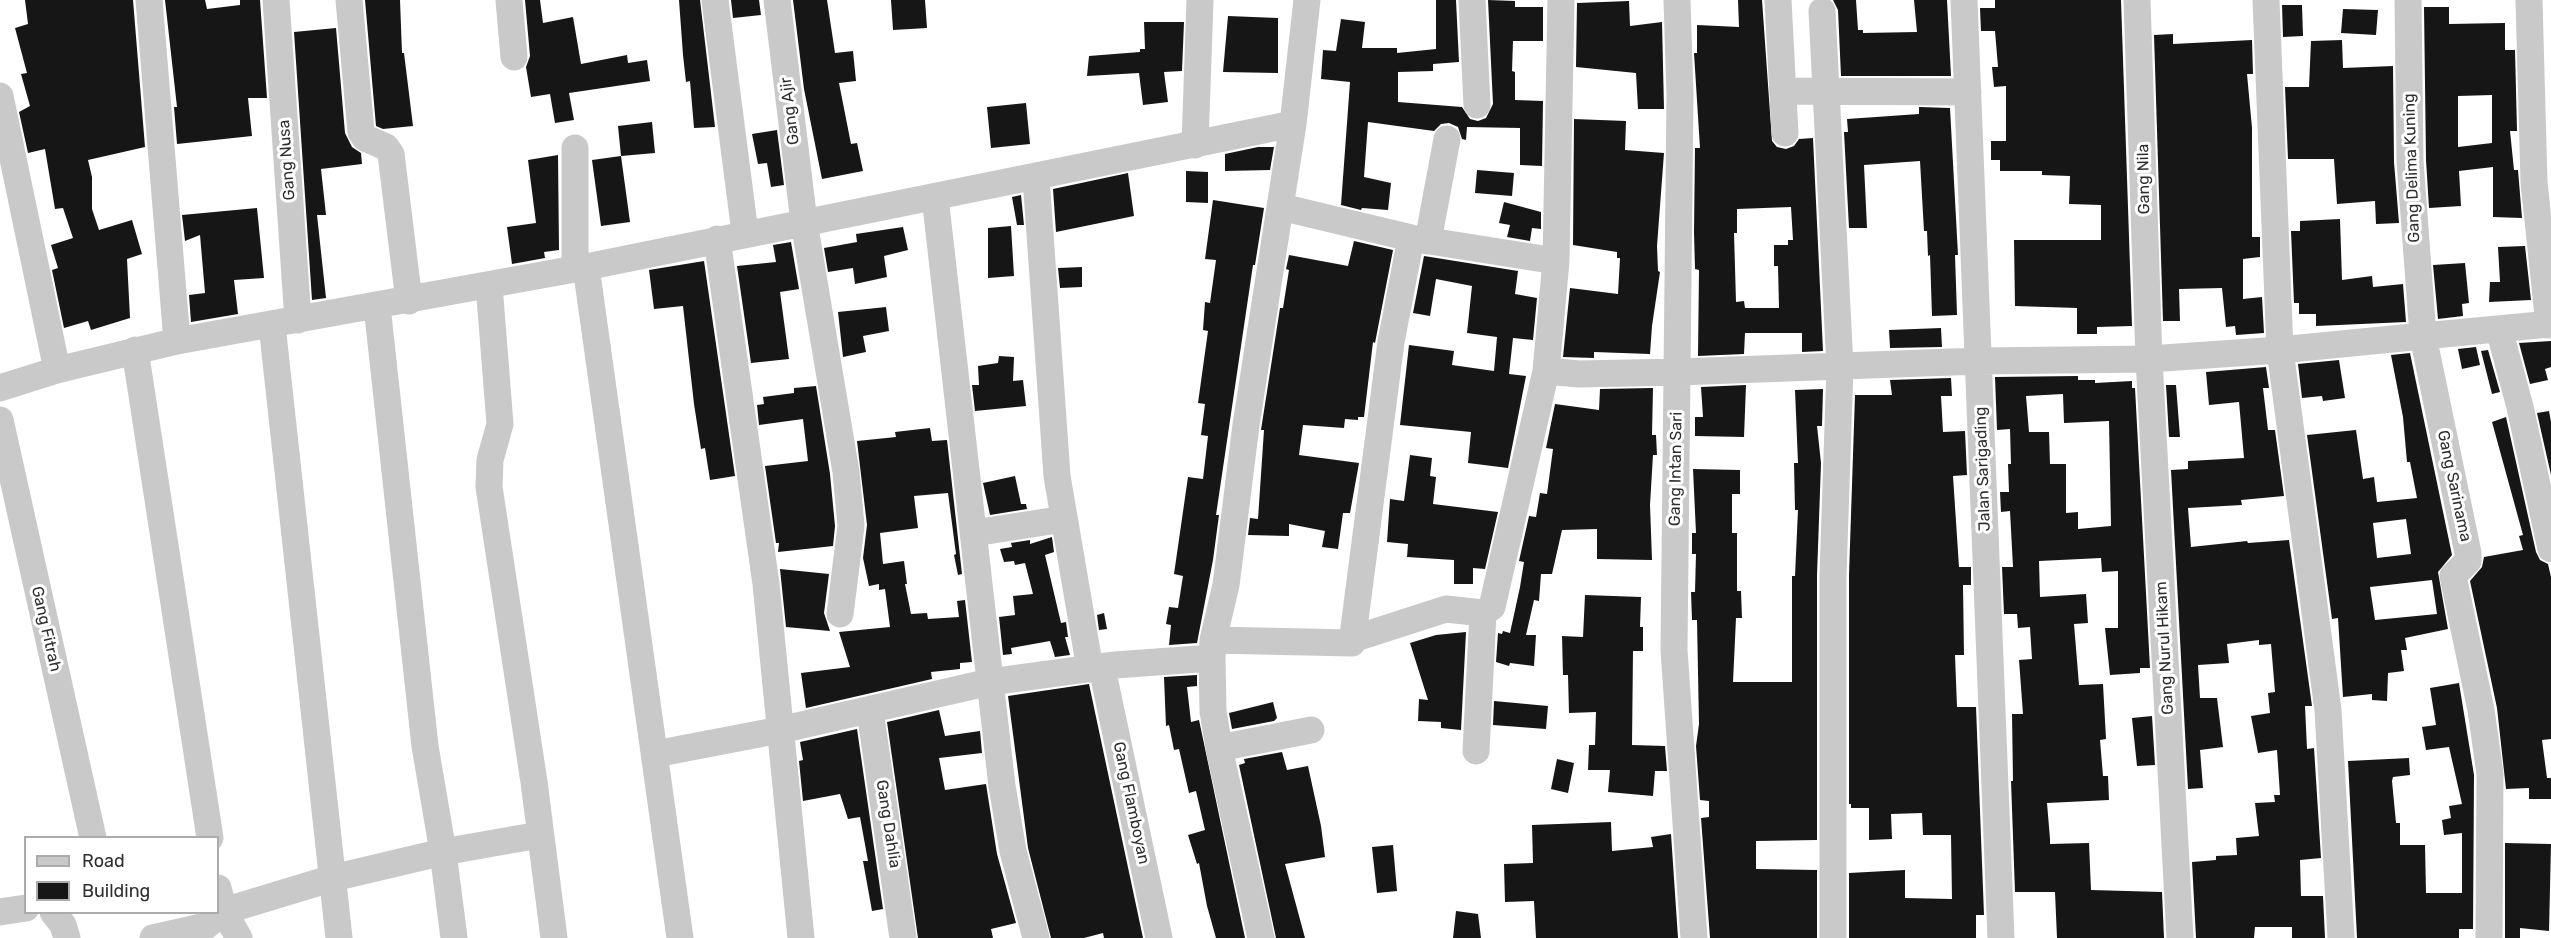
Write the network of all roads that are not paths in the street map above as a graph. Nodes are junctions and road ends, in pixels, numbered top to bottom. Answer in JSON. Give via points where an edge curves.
{"nodes":[{"id":1,"x":149,"y":0,"type":"edge"},
{"id":2,"x":276,"y":0,"type":"edge"},
{"id":3,"x":350,"y":0,"type":"edge"},
{"id":4,"x":508,"y":0,"type":"edge"},
{"id":5,"x":716,"y":0,"type":"edge"},
{"id":6,"x":777,"y":0,"type":"edge"},
{"id":7,"x":1200,"y":0,"type":"edge"},
{"id":8,"x":1307,"y":0,"type":"edge"},
{"id":9,"x":1472,"y":0,"type":"edge"},
{"id":10,"x":1561,"y":0,"type":"edge"},
{"id":11,"x":1677,"y":0,"type":"edge"},
{"id":12,"x":1778,"y":0,"type":"edge"},
{"id":13,"x":1964,"y":0,"type":"edge"},
{"id":14,"x":2138,"y":0,"type":"edge"},
{"id":15,"x":2266,"y":0,"type":"edge"},
{"id":16,"x":2408,"y":0,"type":"edge"},
{"id":17,"x":2529,"y":0,"type":"edge"},
{"id":18,"x":1822,"y":11,"type":"dead end"},
{"id":19,"x":514,"y":57,"type":"dead end"},
{"id":20,"x":1825,"y":91,"type":"junction"},
{"id":21,"x":1783,"y":92,"type":"junction"},
{"id":22,"x":1968,"y":92,"type":"junction"},
{"id":23,"x":0,"y":96,"type":"edge"},
{"id":24,"x":1477,"y":105,"type":"dead end"},
{"id":25,"x":1293,"y":124,"type":"junction"},
{"id":26,"x":1785,"y":133,"type":"dead end"},
{"id":27,"x":1446,"y":139,"type":"dead end"},
{"id":28,"x":1195,"y":145,"type":"junction"},
{"id":29,"x":575,"y":148,"type":"dead end"},
{"id":30,"x":1036,"y":177,"type":"junction"},
{"id":31,"x":935,"y":197,"type":"junction"},
{"id":32,"x":1281,"y":207,"type":"junction"},
{"id":33,"x":804,"y":222,"type":"junction"},
{"id":34,"x":746,"y":233,"type":"junction"},
{"id":35,"x":717,"y":239,"type":"junction"},
{"id":36,"x":1420,"y":239,"type":"junction"},
{"id":37,"x":1556,"y":261,"type":"junction"},
{"id":38,"x":580,"y":268,"type":"junction"},
{"id":39,"x":489,"y":285,"type":"junction"},
{"id":40,"x":409,"y":301,"type":"junction"},
{"id":41,"x":377,"y":306,"type":"junction"},
{"id":42,"x":298,"y":320,"type":"junction"},
{"id":43,"x":272,"y":325,"type":"junction"},
{"id":44,"x":2550,"y":325,"type":"edge"},
{"id":45,"x":2499,"y":329,"type":"junction"},
{"id":46,"x":2423,"y":336,"type":"junction"},
{"id":47,"x":177,"y":341,"type":"junction"},
{"id":48,"x":135,"y":350,"type":"junction"},
{"id":49,"x":2280,"y":350,"type":"junction"},
{"id":50,"x":2149,"y":359,"type":"junction"},
{"id":51,"x":1979,"y":361,"type":"junction"},
{"id":52,"x":1840,"y":367,"type":"junction"},
{"id":53,"x":57,"y":370,"type":"junction"},
{"id":54,"x":1546,"y":371,"type":"junction"},
{"id":55,"x":1678,"y":372,"type":"junction"},
{"id":56,"x":0,"y":388,"type":"edge"},
{"id":57,"x":0,"y":420,"type":"edge"},
{"id":58,"x":1064,"y":519,"type":"junction"},
{"id":59,"x":974,"y":533,"type":"junction"},
{"id":60,"x":2551,"y":549,"type":"edge"},
{"id":61,"x":1483,"y":613,"type":"junction"},
{"id":62,"x":840,"y":614,"type":"dead end"},
{"id":63,"x":1352,"y":643,"type":"junction"},
{"id":64,"x":1212,"y":649,"type":"junction"},
{"id":65,"x":1096,"y":668,"type":"junction"},
{"id":66,"x":990,"y":682,"type":"junction"},
{"id":67,"x":870,"y":711,"type":"junction"},
{"id":68,"x":780,"y":730,"type":"junction"},
{"id":69,"x":1311,"y":730,"type":"dead end"},
{"id":70,"x":1219,"y":748,"type":"junction"},
{"id":71,"x":1476,"y":751,"type":"dead end"},
{"id":72,"x":656,"y":754,"type":"junction"},
{"id":73,"x":539,"y":835,"type":"junction"},
{"id":74,"x":93,"y":836,"type":"edge"},
{"id":75,"x":210,"y":836,"type":"edge"},
{"id":76,"x":443,"y":852,"type":"junction"},
{"id":77,"x":333,"y":878,"type":"junction"},
{"id":78,"x":221,"y":900,"type":"edge"},
{"id":79,"x":24,"y":908,"type":"edge"},
{"id":80,"x":0,"y":912,"type":"edge"},
{"id":81,"x":55,"y":914,"type":"edge"},
{"id":82,"x":213,"y":914,"type":"edge"},
{"id":83,"x":159,"y":937,"type":"edge"},
{"id":84,"x":67,"y":938,"type":"edge"},
{"id":85,"x":239,"y":938,"type":"edge"},
{"id":86,"x":339,"y":938,"type":"edge"},
{"id":87,"x":454,"y":938,"type":"edge"},
{"id":88,"x":554,"y":938,"type":"edge"},
{"id":89,"x":680,"y":938,"type":"edge"},
{"id":90,"x":801,"y":938,"type":"edge"},
{"id":91,"x":903,"y":938,"type":"edge"},
{"id":92,"x":1036,"y":938,"type":"edge"},
{"id":93,"x":1159,"y":938,"type":"edge"},
{"id":94,"x":1261,"y":938,"type":"edge"},
{"id":95,"x":1694,"y":938,"type":"edge"},
{"id":96,"x":1833,"y":938,"type":"edge"},
{"id":97,"x":2001,"y":938,"type":"edge"},
{"id":98,"x":2181,"y":938,"type":"edge"},
{"id":99,"x":2341,"y":938,"type":"edge"},
{"id":100,"x":2489,"y":938,"type":"edge"}],
"edges":[{"from":1,"to":47,"type":"street"},
{"from":2,"to":42,"type":"street","name":"Gang Nusa"},
{"from":3,"to":40,"type":"street","via":[[361,132],[391,154]]},
{"from":4,"to":19,"type":"street"},
{"from":5,"to":34,"type":"street"},
{"from":6,"to":33,"type":"street","name":"Gang Ajir"},
{"from":7,"to":28,"type":"street"},
{"from":8,"to":25,"type":"street"},
{"from":9,"to":24,"type":"street"},
{"from":10,"to":37,"type":"street"},
{"from":11,"to":55,"type":"street","name":"Gang Intan Sari"},
{"from":12,"to":21,"type":"street"},
{"from":13,"to":22,"type":"street","name":"Jalan Sarigading"},
{"from":14,"to":50,"type":"street","name":"Gang Nila"},
{"from":15,"to":49,"type":"street"},
{"from":16,"to":46,"type":"street","name":"Gang Delima Kuning","via":[[2412,191]]},
{"from":17,"to":44,"type":"street","via":[[2533,172]]},
{"from":18,"to":20,"type":"street"},
{"from":20,"to":21,"type":"street"},
{"from":20,"to":22,"type":"street"},
{"from":20,"to":52,"type":"street"},
{"from":21,"to":26,"type":"street"},
{"from":22,"to":51,"type":"street","name":"Jalan Sarigading"},
{"from":23,"to":53,"type":"street"},
{"from":25,"to":28,"type":"street"},
{"from":25,"to":32,"type":"street"},
{"from":27,"to":36,"type":"street"},
{"from":28,"to":30,"type":"street"},
{"from":29,"to":38,"type":"street"},
{"from":30,"to":31,"type":"street"},
{"from":30,"to":58,"type":"street","name":"Gang Flamboyan","via":[[1057,476]]},
{"from":31,"to":33,"type":"street"},
{"from":31,"to":59,"type":"street"},
{"from":32,"to":36,"type":"street"},
{"from":32,"to":64,"type":"street","via":[[1246,425],[1226,585]]},
{"from":33,"to":34,"type":"street"},
{"from":33,"to":62,"type":"street","name":"Gang Ajir","via":[[846,472],[850,526]]},
{"from":34,"to":35,"type":"street"},
{"from":35,"to":38,"type":"street"},
{"from":35,"to":68,"type":"street","via":[[766,584]]},
{"from":36,"to":37,"type":"street"},
{"from":36,"to":63,"type":"street","via":[[1391,342]]},
{"from":37,"to":54,"type":"street"},
{"from":38,"to":39,"type":"street"},
{"from":38,"to":72,"type":"street"},
{"from":39,"to":40,"type":"street"},
{"from":39,"to":73,"type":"street","via":[[500,424],[490,460],[489,487]]},
{"from":40,"to":41,"type":"street"},
{"from":41,"to":42,"type":"street"},
{"from":41,"to":76,"type":"street","via":[[425,746]]},
{"from":42,"to":43,"type":"street"},
{"from":43,"to":47,"type":"street"},
{"from":43,"to":77,"type":"street"},
{"from":44,"to":45,"type":"street"},
{"from":45,"to":46,"type":"street"},
{"from":45,"to":60,"type":"street"},
{"from":46,"to":49,"type":"street"},
{"from":46,"to":100,"type":"street","name":"Gang Sarinama","via":[[2468,553],[2468,561],[2453,576],[2489,764]]},
{"from":47,"to":48,"type":"street"},
{"from":48,"to":53,"type":"street"},
{"from":48,"to":75,"type":"street"},
{"from":49,"to":50,"type":"street"},
{"from":49,"to":99,"type":"street","via":[[2328,710]]},
{"from":50,"to":51,"type":"street"},
{"from":50,"to":98,"type":"street","name":"Gang Nurul Hikam"},
{"from":51,"to":52,"type":"street"},
{"from":51,"to":97,"type":"street","name":"Jalan Sarigading"},
{"from":52,"to":55,"type":"street"},
{"from":52,"to":96,"type":"street","via":[[1833,575]]},
{"from":53,"to":56,"type":"street"},
{"from":54,"to":55,"type":"street"},
{"from":54,"to":61,"type":"street","via":[[1494,601]]},
{"from":55,"to":95,"type":"street","name":"Gang Intan Sari","via":[[1675,672]]},
{"from":57,"to":74,"type":"street","name":"Gang Fitrah"},
{"from":58,"to":59,"type":"street"},
{"from":58,"to":65,"type":"street","name":"Gang Flamboyan"},
{"from":59,"to":66,"type":"street"},
{"from":61,"to":63,"type":"street","via":[[1446,609],[1356,638]]},
{"from":61,"to":71,"type":"street"},
{"from":63,"to":64,"type":"street"},
{"from":64,"to":65,"type":"street"},
{"from":64,"to":70,"type":"street"},
{"from":65,"to":66,"type":"street"},
{"from":65,"to":93,"type":"street","name":"Gang Flamboyan"},
{"from":66,"to":67,"type":"street"},
{"from":66,"to":92,"type":"street","via":[[1007,821]]},
{"from":67,"to":68,"type":"street"},
{"from":67,"to":91,"type":"street","name":"Gang Dahlia"},
{"from":68,"to":72,"type":"street"},
{"from":68,"to":90,"type":"street"},
{"from":69,"to":70,"type":"street"},
{"from":70,"to":94,"type":"street"},
{"from":72,"to":89,"type":"street"},
{"from":73,"to":76,"type":"street"},
{"from":73,"to":88,"type":"street"},
{"from":76,"to":77,"type":"street"},
{"from":76,"to":87,"type":"street"},
{"from":77,"to":78,"type":"street"},
{"from":77,"to":86,"type":"street"},
{"from":78,"to":85,"type":"street"},
{"from":79,"to":80,"type":"street"},
{"from":81,"to":84,"type":"street"},
{"from":82,"to":83,"type":"street","via":[[206,926]]}]}
